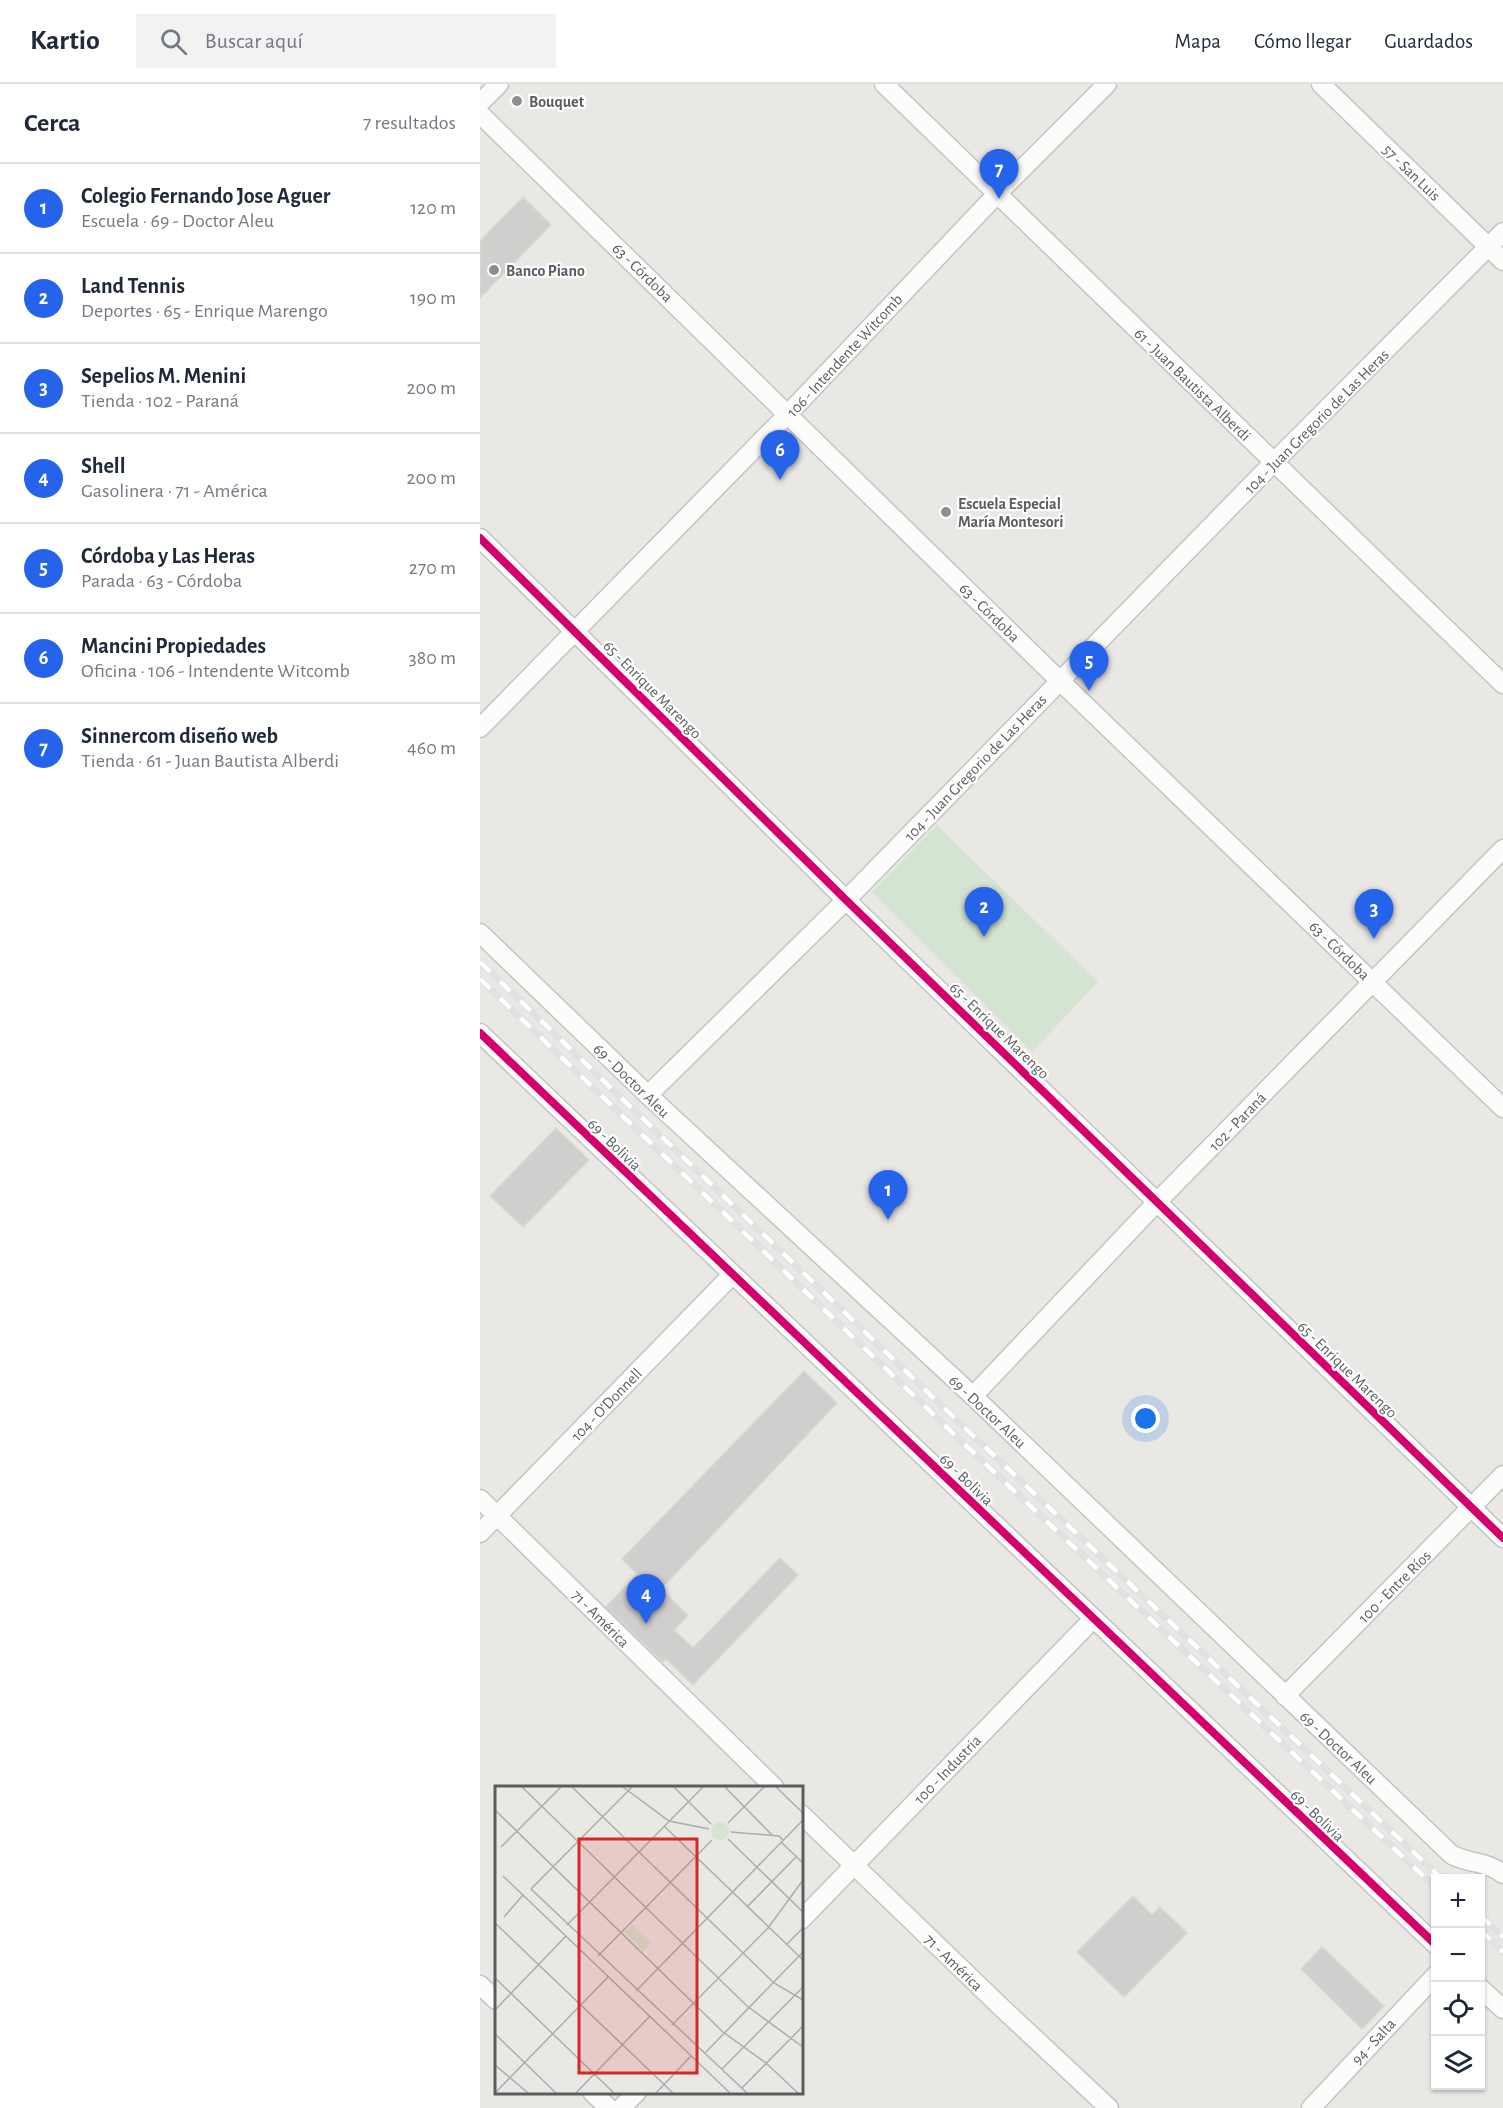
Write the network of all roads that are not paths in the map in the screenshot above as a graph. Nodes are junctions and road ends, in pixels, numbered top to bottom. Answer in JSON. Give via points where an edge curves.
{"nodes":[{"id":1,"x":499,"y":84,"type":"edge"},
{"id":2,"x":884,"y":84,"type":"edge"},
{"id":3,"x":1107,"y":84,"type":"edge"},
{"id":4,"x":1321,"y":84,"type":"edge"},
{"id":5,"x":480,"y":103,"type":"edge"},
{"id":6,"x":480,"y":114,"type":"edge"},
{"id":7,"x":998,"y":193,"type":"junction"},
{"id":8,"x":1503,"y":232,"type":"edge"},
{"id":9,"x":1490,"y":247,"type":"junction"},
{"id":10,"x":1503,"y":261,"type":"edge"},
{"id":11,"x":788,"y":414,"type":"junction"},
{"id":12,"x":1273,"y":463,"type":"junction"},
{"id":13,"x":480,"y":538,"type":"edge"},
{"id":14,"x":576,"y":632,"type":"junction"},
{"id":15,"x":1060,"y":681,"type":"junction"},
{"id":16,"x":1503,"y":684,"type":"edge"},
{"id":17,"x":480,"y":728,"type":"edge"},
{"id":18,"x":1503,"y":849,"type":"edge"},
{"id":19,"x":846,"y":900,"type":"junction"},
{"id":20,"x":480,"y":933,"type":"edge"},
{"id":21,"x":1373,"y":982,"type":"junction"},
{"id":22,"x":480,"y":1033,"type":"edge"},
{"id":23,"x":648,"y":1095,"type":"junction"},
{"id":24,"x":1503,"y":1108,"type":"edge"},
{"id":25,"x":1157,"y":1202,"type":"junction"},
{"id":26,"x":732,"y":1275,"type":"junction"},
{"id":27,"x":973,"y":1396,"type":"junction"},
{"id":28,"x":1503,"y":1475,"type":"edge"},
{"id":29,"x":480,"y":1499,"type":"edge"},
{"id":30,"x":1472,"y":1508,"type":"junction"},
{"id":31,"x":497,"y":1515,"type":"junction"},
{"id":32,"x":480,"y":1533,"type":"edge"},
{"id":33,"x":1503,"y":1538,"type":"edge"},
{"id":34,"x":1093,"y":1619,"type":"junction"},
{"id":35,"x":1285,"y":1696,"type":"junction"},
{"id":36,"x":773,"y":1786,"type":"edge"},
{"id":37,"x":802,"y":1815,"type":"edge"},
{"id":38,"x":854,"y":1866,"type":"junction"},
{"id":39,"x":1503,"y":1874,"type":"edge"},
{"id":40,"x":802,"y":1919,"type":"edge"},
{"id":41,"x":1431,"y":1940,"type":"edge"},
{"id":42,"x":1431,"y":1980,"type":"edge"},
{"id":43,"x":480,"y":1985,"type":"edge"},
{"id":44,"x":1485,"y":1993,"type":"edge"},
{"id":45,"x":495,"y":1999,"type":"edge"},
{"id":46,"x":1503,"y":2009,"type":"edge"},
{"id":47,"x":594,"y":2093,"type":"edge"},
{"id":48,"x":635,"y":2093,"type":"edge"},
{"id":49,"x":609,"y":2108,"type":"edge"},
{"id":50,"x":621,"y":2108,"type":"edge"},
{"id":51,"x":1109,"y":2108,"type":"edge"},
{"id":52,"x":1311,"y":2108,"type":"edge"}],
"edges":[{"from":1,"to":5,"type":"street"},
{"from":2,"to":7,"type":"street","name":"61 - Juan Bautista Alberdi"},
{"from":3,"to":7,"type":"street","name":"106 - Intendente Witcomb"},
{"from":4,"to":9,"type":"street","name":"57 - San Luis"},
{"from":6,"to":11,"type":"street","name":"63 - Córdoba"},
{"from":7,"to":11,"type":"street","name":"106 - Intendente Witcomb"},
{"from":7,"to":12,"type":"street","name":"61 - Juan Bautista Alberdi"},
{"from":8,"to":9,"type":"street","name":"104 - Juan Gregorio de Las Heras"},
{"from":9,"to":10,"type":"street","name":"57 - San Luis"},
{"from":9,"to":12,"type":"street","name":"104 - Juan Gregorio de Las Heras"},
{"from":11,"to":14,"type":"street","name":"106 - Intendente Witcomb"},
{"from":11,"to":15,"type":"street","name":"63 - Córdoba"},
{"from":12,"to":15,"type":"street","name":"104 - Juan Gregorio de Las Heras"},
{"from":12,"to":16,"type":"street","name":"61 - Juan Bautista Alberdi"},
{"from":13,"to":14,"type":"street","name":"65 - Enrique Marengo"},
{"from":14,"to":17,"type":"street","name":"106 - Intendente Witcomb"},
{"from":14,"to":19,"type":"street","name":"65 - Enrique Marengo"},
{"from":15,"to":19,"type":"street","name":"104 - Juan Gregorio de Las Heras"},
{"from":15,"to":21,"type":"street","name":"63 - Córdoba"},
{"from":18,"to":21,"type":"street","name":"102 - Paraná"},
{"from":19,"to":23,"type":"street","name":"104 - Juan Gregorio de Las Heras"},
{"from":19,"to":25,"type":"street","name":"65 - Enrique Marengo"},
{"from":20,"to":23,"type":"street","name":"69 - Doctor Aleu"},
{"from":21,"to":24,"type":"street","name":"63 - Córdoba"},
{"from":21,"to":25,"type":"street","name":"102 - Paraná"},
{"from":22,"to":26,"type":"street","name":"69 - Bolivia"},
{"from":23,"to":27,"type":"street","name":"69 - Doctor Aleu"},
{"from":25,"to":27,"type":"street","name":"102 - Paraná"},
{"from":25,"to":30,"type":"street","name":"65 - Enrique Marengo"},
{"from":26,"to":31,"type":"street","name":"104 - O'Donnell"},
{"from":26,"to":34,"type":"street","name":"69 - Bolivia"},
{"from":27,"to":35,"type":"street","name":"69 - Doctor Aleu"},
{"from":28,"to":30,"type":"street","name":"100 - Entre Ríos"},
{"from":29,"to":31,"type":"street","name":"71 - América"},
{"from":30,"to":33,"type":"street","name":"65 - Enrique Marengo"},
{"from":30,"to":35,"type":"street","name":"100 - Entre Ríos"},
{"from":31,"to":32,"type":"street","name":"104 - O'Donnell"},
{"from":31,"to":36,"type":"street","name":"71 - América"},
{"from":34,"to":38,"type":"street","name":"100 - Industria"},
{"from":34,"to":41,"type":"street","name":"69 - Bolivia"},
{"from":35,"to":39,"type":"street","name":"69 - Doctor Aleu","via":[[1452,1855],[1490,1865]]},
{"from":37,"to":38,"type":"street","name":"71 - América"},
{"from":38,"to":40,"type":"street","name":"100 - Industria"},
{"from":38,"to":51,"type":"street","name":"71 - América"},
{"from":42,"to":52,"type":"street","name":"94 - Salta"},
{"from":43,"to":45,"type":"street"},
{"from":44,"to":46,"type":"street"},
{"from":47,"to":49,"type":"street"},
{"from":48,"to":50,"type":"street"}]}
